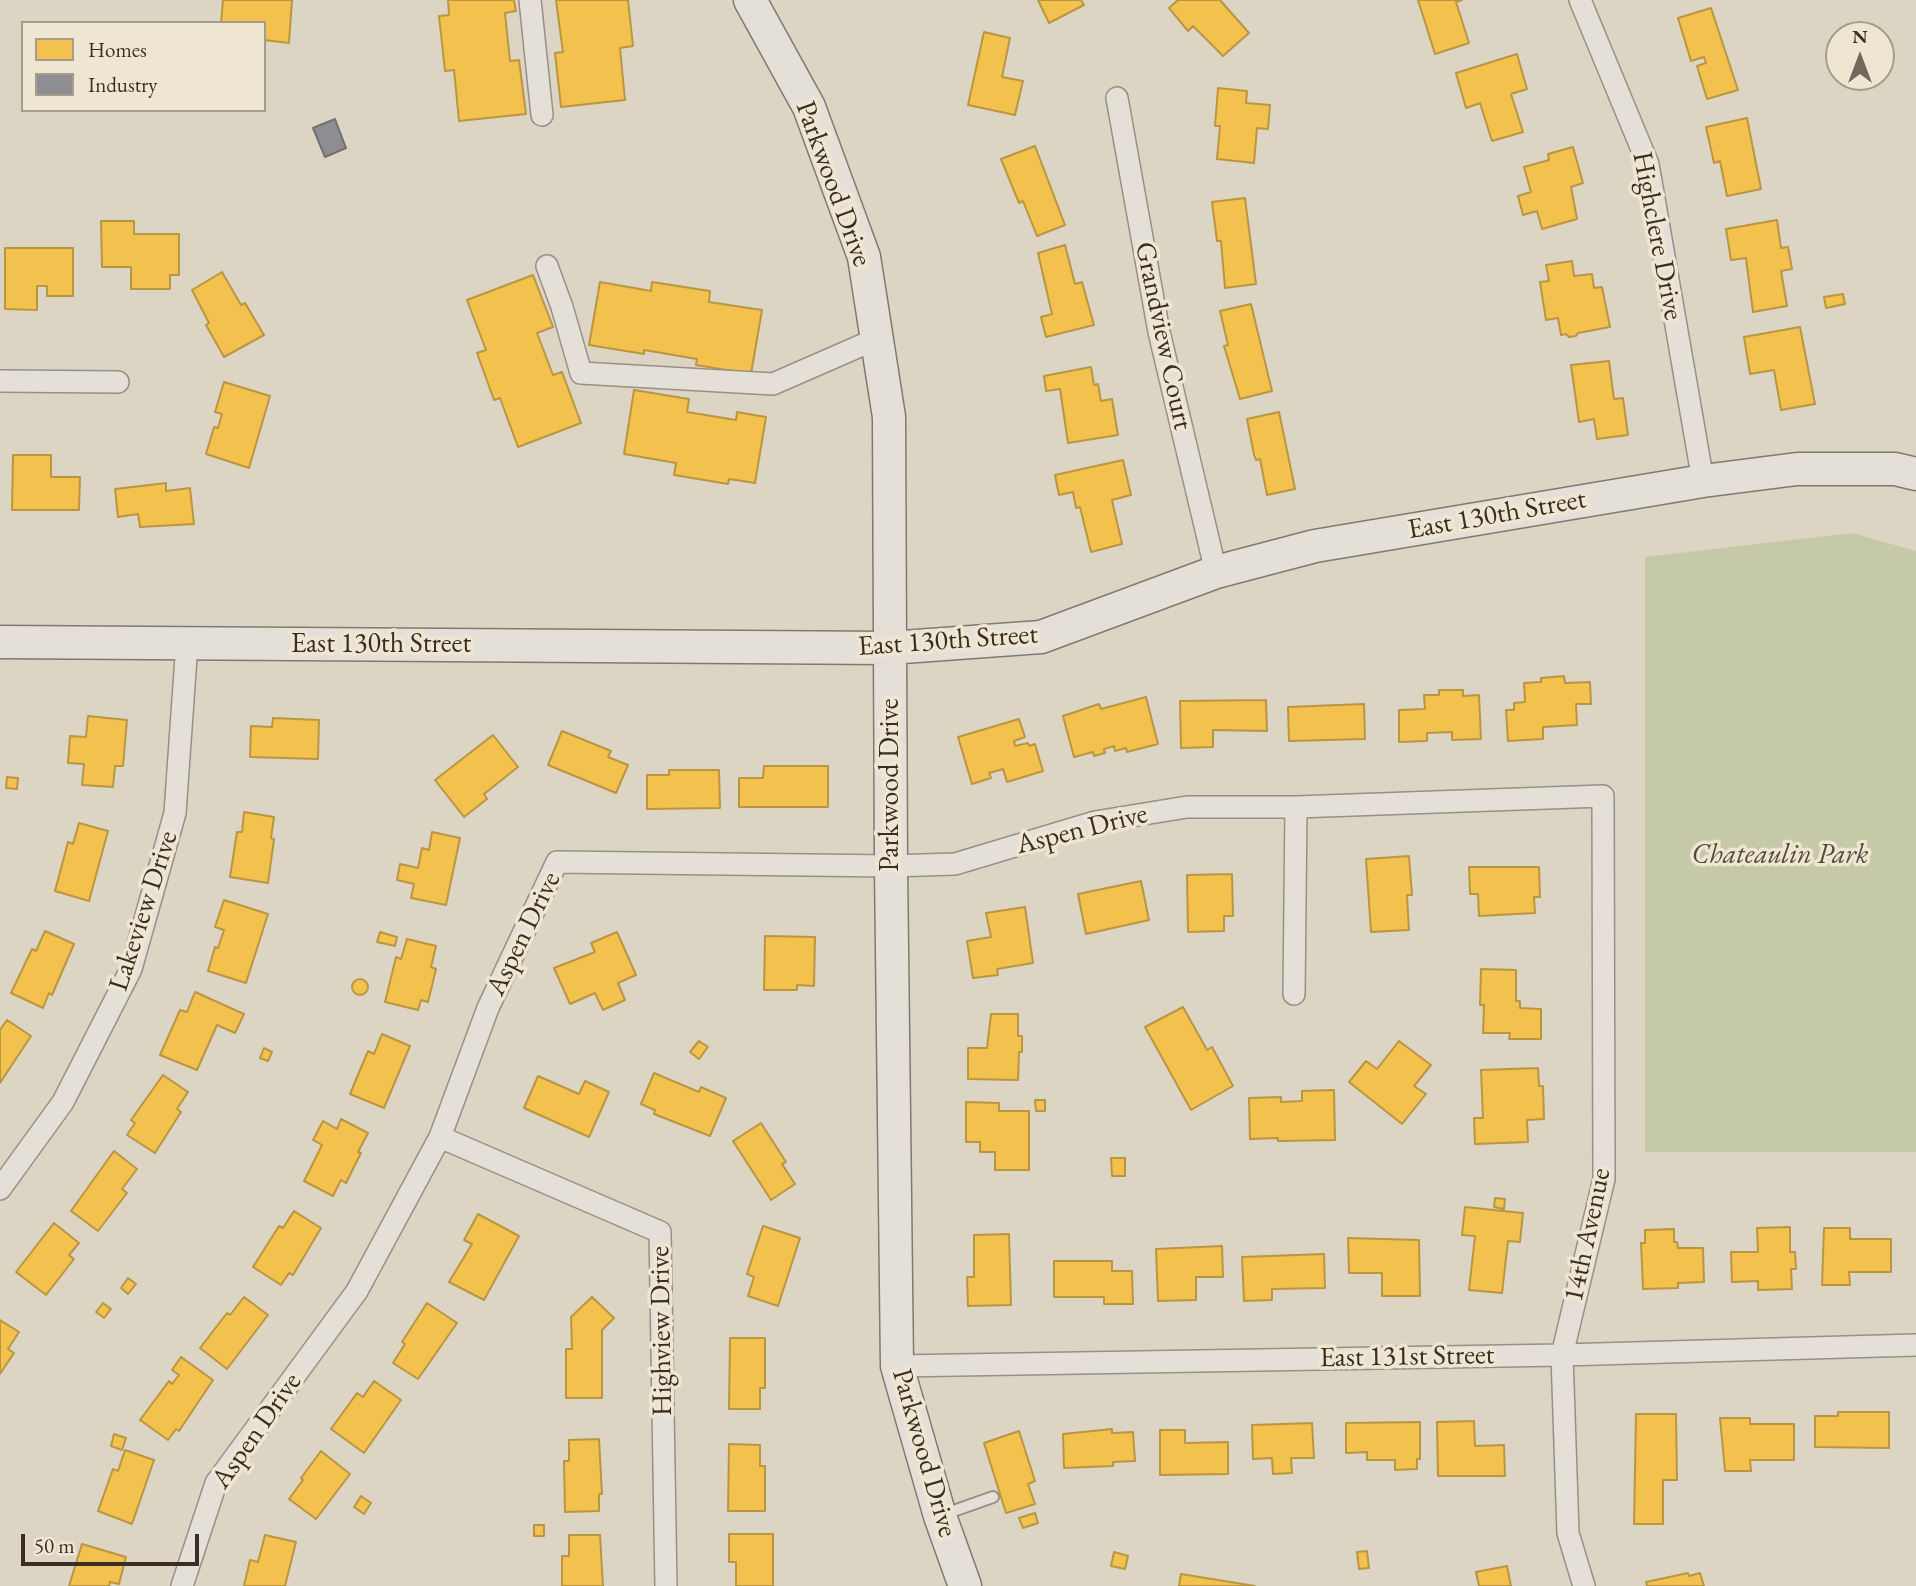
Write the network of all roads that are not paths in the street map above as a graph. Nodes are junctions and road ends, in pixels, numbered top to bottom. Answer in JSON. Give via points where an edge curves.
{"nodes":[{"id":1,"x":530,"y":0,"type":"edge"},
{"id":2,"x":750,"y":0,"type":"edge"},
{"id":3,"x":1580,"y":0,"type":"edge"},
{"id":4,"x":1117,"y":98,"type":"dead end"},
{"id":5,"x":542,"y":115,"type":"dead end"},
{"id":6,"x":547,"y":266,"type":"dead end"},
{"id":7,"x":876,"y":339,"type":"junction"},
{"id":8,"x":0,"y":380,"type":"edge"},
{"id":9,"x":118,"y":382,"type":"dead end"},
{"id":10,"x":1916,"y":474,"type":"edge"},
{"id":11,"x":1703,"y":481,"type":"junction"},
{"id":12,"x":1216,"y":572,"type":"junction"},
{"id":13,"x":0,"y":642,"type":"edge"},
{"id":14,"x":187,"y":643,"type":"junction"},
{"id":15,"x":889,"y":648,"type":"junction"},
{"id":16,"x":1603,"y":796,"type":"joint"},
{"id":17,"x":1296,"y":807,"type":"junction"},
{"id":18,"x":891,"y":866,"type":"junction"},
{"id":19,"x":1294,"y":994,"type":"dead end"},
{"id":20,"x":440,"y":1136,"type":"junction"},
{"id":21,"x":0,"y":1189,"type":"edge"},
{"id":22,"x":1916,"y":1345,"type":"edge"},
{"id":23,"x":1562,"y":1355,"type":"junction"},
{"id":24,"x":897,"y":1366,"type":"junction"},
{"id":25,"x":993,"y":1497,"type":"dead end"},
{"id":26,"x":940,"y":1516,"type":"junction"},
{"id":27,"x":182,"y":1586,"type":"edge"},
{"id":28,"x":666,"y":1586,"type":"edge"},
{"id":29,"x":965,"y":1586,"type":"edge"},
{"id":30,"x":1584,"y":1586,"type":"edge"}],
"edges":[{"from":1,"to":5,"type":"street"},
{"from":2,"to":7,"type":"street","name":"Parkwood Drive","via":[[813,120],[864,257]]},
{"from":3,"to":11,"type":"street","name":"Highclere Drive","via":[[1648,164]]},
{"from":4,"to":12,"type":"street","name":"Grandview Court","via":[[1159,332]]},
{"from":6,"to":7,"type":"street","via":[[582,373],[773,384]]},
{"from":7,"to":15,"type":"street","name":"Parkwood Drive","via":[[889,417]]},
{"from":8,"to":9,"type":"street"},
{"from":10,"to":11,"type":"street","name":"East 130th Street","via":[[1895,469],[1797,470]]},
{"from":11,"to":12,"type":"street","name":"East 130th Street","via":[[1315,546]]},
{"from":12,"to":15,"type":"street","name":"East 130th Street","via":[[1050,635]]},
{"from":13,"to":14,"type":"street","name":"East 130th Street"},
{"from":14,"to":15,"type":"street","name":"East 130th Street"},
{"from":14,"to":21,"type":"street","name":"Lakeview Drive","via":[[175,813],[131,969],[63,1102]]},
{"from":15,"to":18,"type":"street","name":"Parkwood Drive"},
{"from":16,"to":17,"type":"street","name":"Aspen Drive"},
{"from":16,"to":23,"type":"street","name":"14th Avenue","via":[[1604,1180]]},
{"from":17,"to":18,"type":"street","name":"Aspen Drive","via":[[1174,809],[1095,822],[955,864]]},
{"from":17,"to":19,"type":"street"},
{"from":18,"to":20,"type":"street","name":"Aspen Drive","via":[[557,862],[488,1008]]},
{"from":18,"to":24,"type":"street","name":"Parkwood Drive"},
{"from":20,"to":27,"type":"street","name":"Aspen Drive","via":[[357,1291],[216,1483]]},
{"from":20,"to":28,"type":"street","name":"Highview Drive","via":[[660,1232]]},
{"from":22,"to":23,"type":"street","name":"East 131st Street"},
{"from":23,"to":24,"type":"street","name":"East 131st Street"},
{"from":23,"to":30,"type":"street","name":"14th Avenue","via":[[1568,1533]]},
{"from":24,"to":26,"type":"street","name":"Parkwood Drive"},
{"from":25,"to":26,"type":"lane"},
{"from":26,"to":29,"type":"street","name":"Parkwood Drive"}]}
